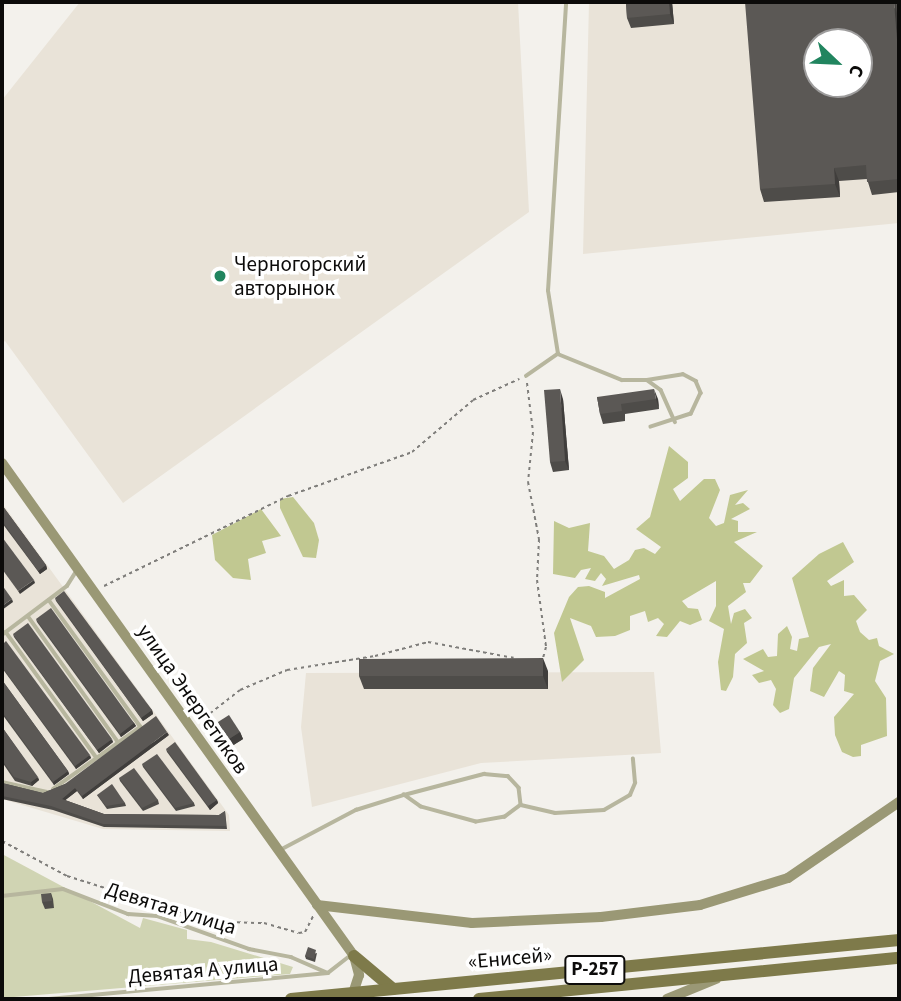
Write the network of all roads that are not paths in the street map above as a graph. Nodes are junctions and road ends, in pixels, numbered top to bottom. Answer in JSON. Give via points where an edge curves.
{"nodes":[{"id":1,"x":566,"y":2,"type":"edge"},
{"id":2,"x":558,"y":354,"type":"junction"},
{"id":3,"x":526,"y":376,"type":"road end"},
{"id":4,"x":647,"y":380,"type":"junction"},
{"id":5,"x":675,"y":422,"type":"junction"},
{"id":6,"x":651,"y":427,"type":"dead end"},
{"id":7,"x":2,"y":463,"type":"edge"},
{"id":8,"x":78,"y":568,"type":"junction"},
{"id":9,"x":49,"y":600,"type":"junction"},
{"id":10,"x":28,"y":616,"type":"junction"},
{"id":11,"x":4,"y":634,"type":"edge"},
{"id":12,"x":119,"y":743,"type":"junction"},
{"id":13,"x":97,"y":758,"type":"junction"},
{"id":14,"x":633,"y":759,"type":"dead end"},
{"id":15,"x":2,"y":782,"type":"edge"},
{"id":16,"x":404,"y":795,"type":"junction"},
{"id":17,"x":899,"y":802,"type":"edge"},
{"id":18,"x":521,"y":805,"type":"junction"},
{"id":19,"x":277,"y":852,"type":"junction"},
{"id":20,"x":2,"y":896,"type":"edge"},
{"id":21,"x":317,"y":905,"type":"junction"},
{"id":22,"x":899,"y":940,"type":"edge"},
{"id":23,"x":354,"y":955,"type":"junction"},
{"id":24,"x":899,"y":958,"type":"edge"},
{"id":25,"x":328,"y":973,"type":"junction"},
{"id":26,"x":730,"y":975,"type":"junction"},
{"id":27,"x":393,"y":989,"type":"junction"},
{"id":28,"x":353,"y":993,"type":"junction"},
{"id":29,"x":49,"y":999,"type":"edge"},
{"id":30,"x":291,"y":999,"type":"edge"},
{"id":31,"x":479,"y":999,"type":"edge"},
{"id":32,"x":484,"y":999,"type":"edge"},
{"id":33,"x":667,"y":999,"type":"edge"}],
"edges":[{"from":1,"to":2,"type":"lane","via":[[548,291]]},
{"from":2,"to":3,"type":"lane"},
{"from":2,"to":4,"type":"lane","via":[[622,380]]},
{"from":4,"to":5,"type":"lane","via":[[661,390]]},
{"from":4,"to":5,"type":"lane","via":[[669,374],[696,382],[701,393],[699,405]]},
{"from":5,"to":6,"type":"lane"},
{"from":7,"to":8,"type":"main road","name":"улица Энергетиков"},
{"from":8,"to":9,"type":"lane","via":[[67,586]]},
{"from":8,"to":19,"type":"main road","name":"улица Энергетиков"},
{"from":9,"to":10,"type":"lane"},
{"from":9,"to":12,"type":"lane","via":[[141,726]]},
{"from":10,"to":11,"type":"lane"},
{"from":10,"to":12,"type":"lane"},
{"from":11,"to":13,"type":"lane"},
{"from":12,"to":13,"type":"lane"},
{"from":13,"to":15,"type":"lane","via":[[50,793]]},
{"from":14,"to":18,"type":"lane","via":[[635,783],[630,794],[604,810],[555,813]]},
{"from":16,"to":18,"type":"lane","via":[[421,807],[476,822],[505,817]]},
{"from":16,"to":18,"type":"lane","via":[[484,774],[508,776],[519,789]]},
{"from":16,"to":19,"type":"lane","via":[[356,810]]},
{"from":17,"to":21,"type":"main road","via":[[788,878],[700,905],[601,918],[472,923]]},
{"from":19,"to":21,"type":"main road","name":"улица Энергетиков"},
{"from":20,"to":25,"type":"lane","name":"Девятая улица","via":[[63,890],[128,914],[158,916],[249,949],[291,957]]},
{"from":21,"to":23,"type":"main road","name":"улица Энергетиков"},
{"from":22,"to":27,"type":"highway","name":"«Енисей»","number":"Р-257"},
{"from":23,"to":25,"type":"lane"},
{"from":23,"to":27,"type":"highway"},
{"from":23,"to":28,"type":"main road","via":[[359,975]]},
{"from":24,"to":26,"type":"highway","name":"«Енисей»","number":"Р-257"},
{"from":25,"to":29,"type":"lane","name":"Девятая А улица"},
{"from":26,"to":32,"type":"highway","name":"«Енисей»","number":"Р-257"},
{"from":26,"to":33,"type":"main road"},
{"from":27,"to":28,"type":"highway","name":"«Енисей»","number":"Р-257"},
{"from":28,"to":30,"type":"highway","name":"«Енисей»","number":"Р-257"},
{"from":31,"to":32,"type":"highway","name":"«Енисей»","number":"Р-257"}]}
